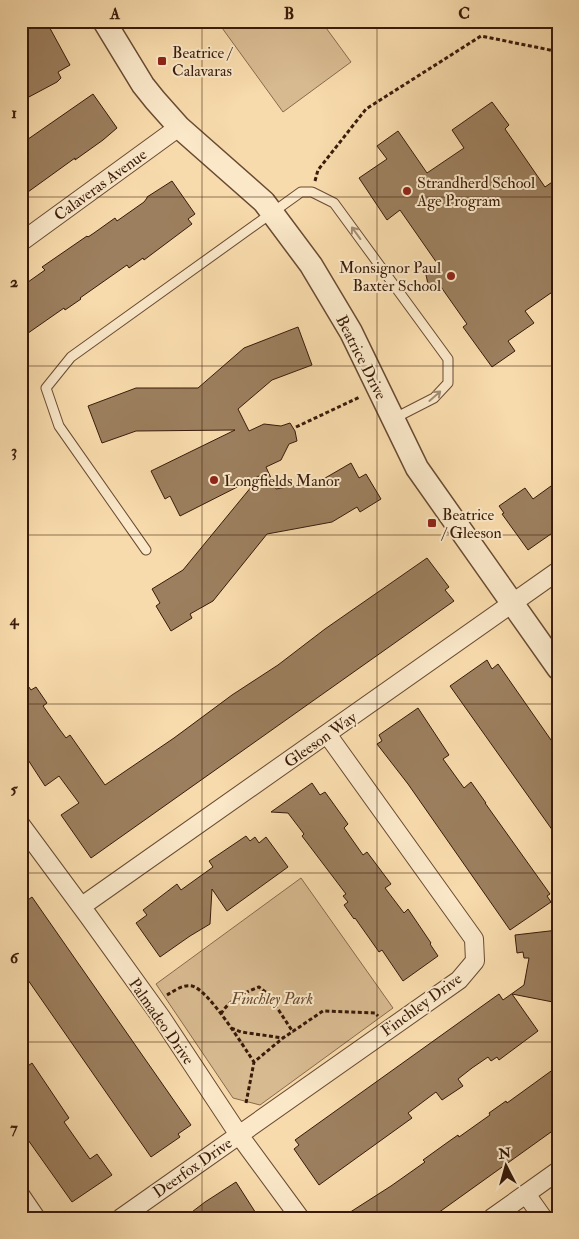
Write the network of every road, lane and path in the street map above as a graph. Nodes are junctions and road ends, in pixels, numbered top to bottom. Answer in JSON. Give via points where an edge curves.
{"nodes":[{"id":1,"x":104,"y":21,"type":"edge"},
{"id":2,"x":558,"y":54,"type":"edge"},
{"id":3,"x":180,"y":127,"type":"junction"},
{"id":4,"x":312,"y":192,"type":"junction"},
{"id":5,"x":271,"y":212,"type":"junction"},
{"id":6,"x":21,"y":242,"type":"edge"},
{"id":7,"x":363,"y":396,"type":"dead end"},
{"id":8,"x":392,"y":420,"type":"junction"},
{"id":9,"x":296,"y":427,"type":"dead end"},
{"id":10,"x":146,"y":550,"type":"dead end"},
{"id":11,"x":558,"y":571,"type":"edge"},
{"id":12,"x":512,"y":603,"type":"junction"},
{"id":13,"x":558,"y":668,"type":"edge"},
{"id":14,"x":327,"y":734,"type":"junction"},
{"id":15,"x":21,"y":825,"type":"edge"},
{"id":16,"x":82,"y":906,"type":"junction"},
{"id":17,"x":152,"y":1006,"type":"junction"},
{"id":18,"x":221,"y":1014,"type":"junction"},
{"id":19,"x":229,"y":1027,"type":"junction"},
{"id":20,"x":390,"y":1027,"type":"junction"},
{"id":21,"x":293,"y":1032,"type":"junction"},
{"id":22,"x":284,"y":1038,"type":"junction"},
{"id":23,"x":254,"y":1062,"type":"junction"},
{"id":24,"x":246,"y":1104,"type":"dead end"},
{"id":25,"x":238,"y":1135,"type":"junction"},
{"id":26,"x":558,"y":1171,"type":"edge"},
{"id":27,"x":526,"y":1194,"type":"junction"},
{"id":28,"x":21,"y":1196,"type":"edge"},
{"id":29,"x":36,"y":1218,"type":"edge"},
{"id":30,"x":121,"y":1218,"type":"edge"},
{"id":31,"x":300,"y":1218,"type":"edge"},
{"id":32,"x":492,"y":1218,"type":"edge"},
{"id":33,"x":543,"y":1218,"type":"edge"}],
"edges":[{"from":1,"to":3,"type":"street","name":"Beatrice Drive","via":[[144,85]]},
{"from":2,"to":4,"type":"path","via":[[481,36],[366,109],[318,170]]},
{"from":3,"to":5,"type":"street","name":"Beatrice Drive","via":[[264,202]]},
{"from":3,"to":6,"type":"street","name":"Calaveras Avenue"},
{"from":4,"to":5,"type":"lane","via":[[301,192]]},
{"from":8,"to":4,"type":"lane","one_way":true,"via":[[434,398],[448,383],[448,359],[334,203]]},
{"from":5,"to":8,"type":"street","name":"Beatrice Drive","via":[[333,300],[370,369]]},
{"from":5,"to":10,"type":"lane","via":[[71,357],[46,388],[59,426]]},
{"from":7,"to":9,"type":"path"},
{"from":8,"to":12,"type":"street","name":"Beatrice Drive","via":[[417,468]]},
{"from":11,"to":12,"type":"street","name":"Gleeson Way"},
{"from":12,"to":13,"type":"street","name":"Beatrice Drive"},
{"from":12,"to":14,"type":"street","name":"Gleeson Way"},
{"from":14,"to":16,"type":"street","name":"Gleeson Way"},
{"from":14,"to":20,"type":"street","name":"Finchley Drive","via":[[474,939],[475,961],[458,980]]},
{"from":15,"to":16,"type":"street","name":"Palmadeo Drive"},
{"from":16,"to":17,"type":"street","name":"Palmadeo Drive"},
{"from":17,"to":18,"type":"path","via":[[181,987],[191,986],[201,990]]},
{"from":17,"to":25,"type":"street","name":"Palmadeo Drive"},
{"from":18,"to":19,"type":"path"},
{"from":18,"to":21,"type":"path","via":[[225,1006],[259,987],[268,994]]},
{"from":19,"to":22,"type":"path","via":[[241,1032]]},
{"from":19,"to":23,"type":"path"},
{"from":20,"to":21,"type":"path","via":[[374,1013],[323,1012]]},
{"from":20,"to":25,"type":"street","name":"Finchley Drive"},
{"from":21,"to":22,"type":"path"},
{"from":22,"to":23,"type":"path"},
{"from":23,"to":24,"type":"path"},
{"from":25,"to":30,"type":"street","name":"Deerfox Drive"},
{"from":25,"to":31,"type":"street","name":"Palmadeo Drive"},
{"from":26,"to":27,"type":"street"},
{"from":27,"to":32,"type":"street"},
{"from":27,"to":33,"type":"street"},
{"from":28,"to":29,"type":"street"}]}
